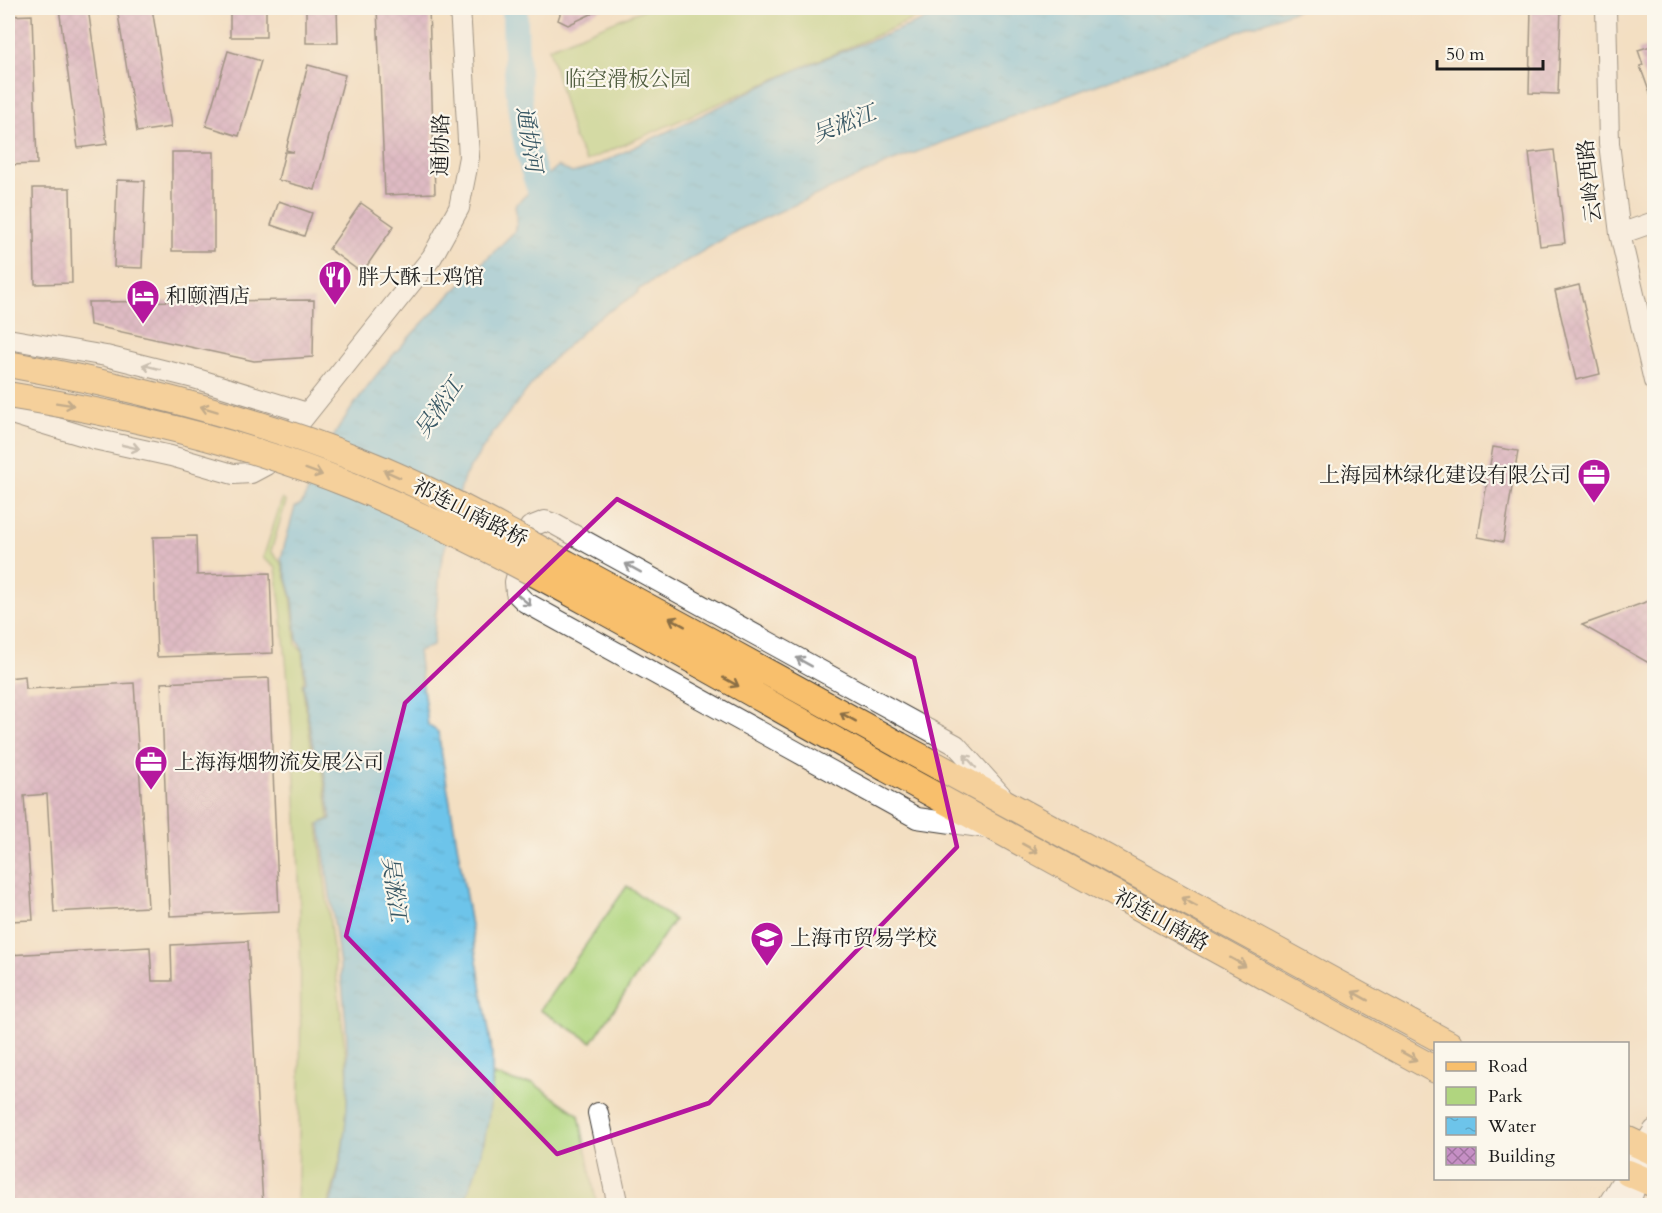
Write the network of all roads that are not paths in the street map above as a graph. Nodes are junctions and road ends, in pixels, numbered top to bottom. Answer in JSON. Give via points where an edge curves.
{"nodes":[{"id":1,"x":460,"y":8,"type":"edge"},
{"id":2,"x":1606,"y":8,"type":"edge"},
{"id":3,"x":1654,"y":222,"type":"edge"},
{"id":4,"x":1620,"y":234,"type":"junction"},
{"id":5,"x":8,"y":339,"type":"edge"},
{"id":6,"x":8,"y":364,"type":"edge"},
{"id":7,"x":1654,"y":381,"type":"edge"},
{"id":8,"x":8,"y":395,"type":"edge"},
{"id":9,"x":8,"y":413,"type":"edge"},
{"id":10,"x":307,"y":413,"type":"junction"},
{"id":11,"x":899,"y":745,"type":"joint"},
{"id":12,"x":887,"y":769,"type":"joint"},
{"id":13,"x":1010,"y":805,"type":"junction"},
{"id":14,"x":997,"y":830,"type":"junction"},
{"id":15,"x":1445,"y":1042,"type":"edge"},
{"id":16,"x":1434,"y":1069,"type":"edge"},
{"id":17,"x":598,"y":1113,"type":"dead end"},
{"id":18,"x":1645,"y":1142,"type":"edge"},
{"id":19,"x":1634,"y":1177,"type":"edge"},
{"id":20,"x":618,"y":1206,"type":"edge"},
{"id":21,"x":1607,"y":1206,"type":"edge"},
{"id":22,"x":1629,"y":1206,"type":"edge"}],
"edges":[{"from":1,"to":10,"type":"street","name":"通协路","via":[[469,157],[459,208],[432,257]]},
{"from":2,"to":4,"type":"street","name":"云岭西路","via":[[1609,143]]},
{"from":3,"to":4,"type":"street"},
{"from":4,"to":7,"type":"street","name":"云岭西路"},
{"from":10,"to":5,"type":"street","one_way":true,"via":[[172,372]]},
{"from":11,"to":6,"type":"main road","name":"祁连山南路桥","one_way":true,"bridge":true,"via":[[512,534],[362,461],[184,401]]},
{"from":8,"to":12,"type":"main road","name":"祁连山南路桥","one_way":true,"bridge":true,"via":[[177,429],[264,454],[352,486],[481,544]]},
{"from":9,"to":10,"type":"street","name":"通协路","one_way":true,"via":[[94,439],[243,475],[266,465]]},
{"from":11,"to":13,"type":"main road","name":"祁连山南路"},
{"from":12,"to":14,"type":"main road","name":"祁连山南路"},
{"from":13,"to":14,"type":"street","one_way":true,"via":[[956,745],[554,524],[545,521],[530,527],[515,588],[525,602],[917,818]]},
{"from":15,"to":13,"type":"main road","name":"祁连山南路","one_way":true},
{"from":14,"to":16,"type":"main road","name":"祁连山南路","one_way":true},
{"from":17,"to":20,"type":"street"},
{"from":18,"to":19,"type":"street"},
{"from":19,"to":21,"type":"street"},
{"from":19,"to":22,"type":"street"}]}
